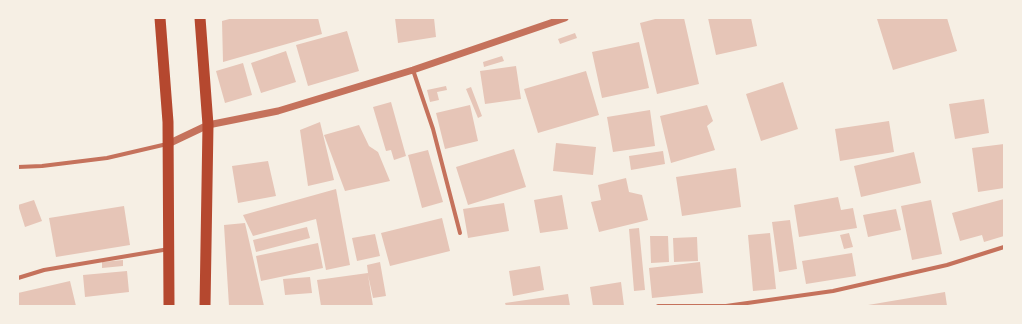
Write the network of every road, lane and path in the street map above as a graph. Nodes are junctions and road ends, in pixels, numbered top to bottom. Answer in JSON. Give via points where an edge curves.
{"nodes":[{"id":1,"x":160,"y":18,"type":"edge"},
{"id":2,"x":200,"y":18,"type":"edge"},
{"id":3,"x":565,"y":18,"type":"edge"},
{"id":4,"x":413,"y":70,"type":"junction"},
{"id":5,"x":208,"y":125,"type":"junction"},
{"id":6,"x":168,"y":144,"type":"junction"},
{"id":7,"x":18,"y":167,"type":"edge"},
{"id":8,"x":460,"y":233,"type":"dead end"},
{"id":9,"x":1004,"y":247,"type":"edge"},
{"id":10,"x":170,"y":248,"type":"junction"},
{"id":11,"x":18,"y":278,"type":"edge"},
{"id":12,"x":169,"y":306,"type":"edge"},
{"id":13,"x":205,"y":306,"type":"edge"},
{"id":14,"x":658,"y":306,"type":"edge"}],
"edges":[{"from":1,"to":6,"type":"highway"},
{"from":2,"to":5,"type":"highway"},
{"from":3,"to":4,"type":"street"},
{"from":4,"to":5,"type":"street","via":[[278,111]]},
{"from":4,"to":8,"type":"street","via":[[433,129]]},
{"from":5,"to":6,"type":"street"},
{"from":5,"to":13,"type":"highway"},
{"from":6,"to":7,"type":"street","via":[[107,158]]},
{"from":6,"to":10,"type":"highway"},
{"from":9,"to":14,"type":"street","via":[[948,265],[833,291],[726,306]]},
{"from":10,"to":11,"type":"street","via":[[44,270]]},
{"from":10,"to":12,"type":"highway"}]}
